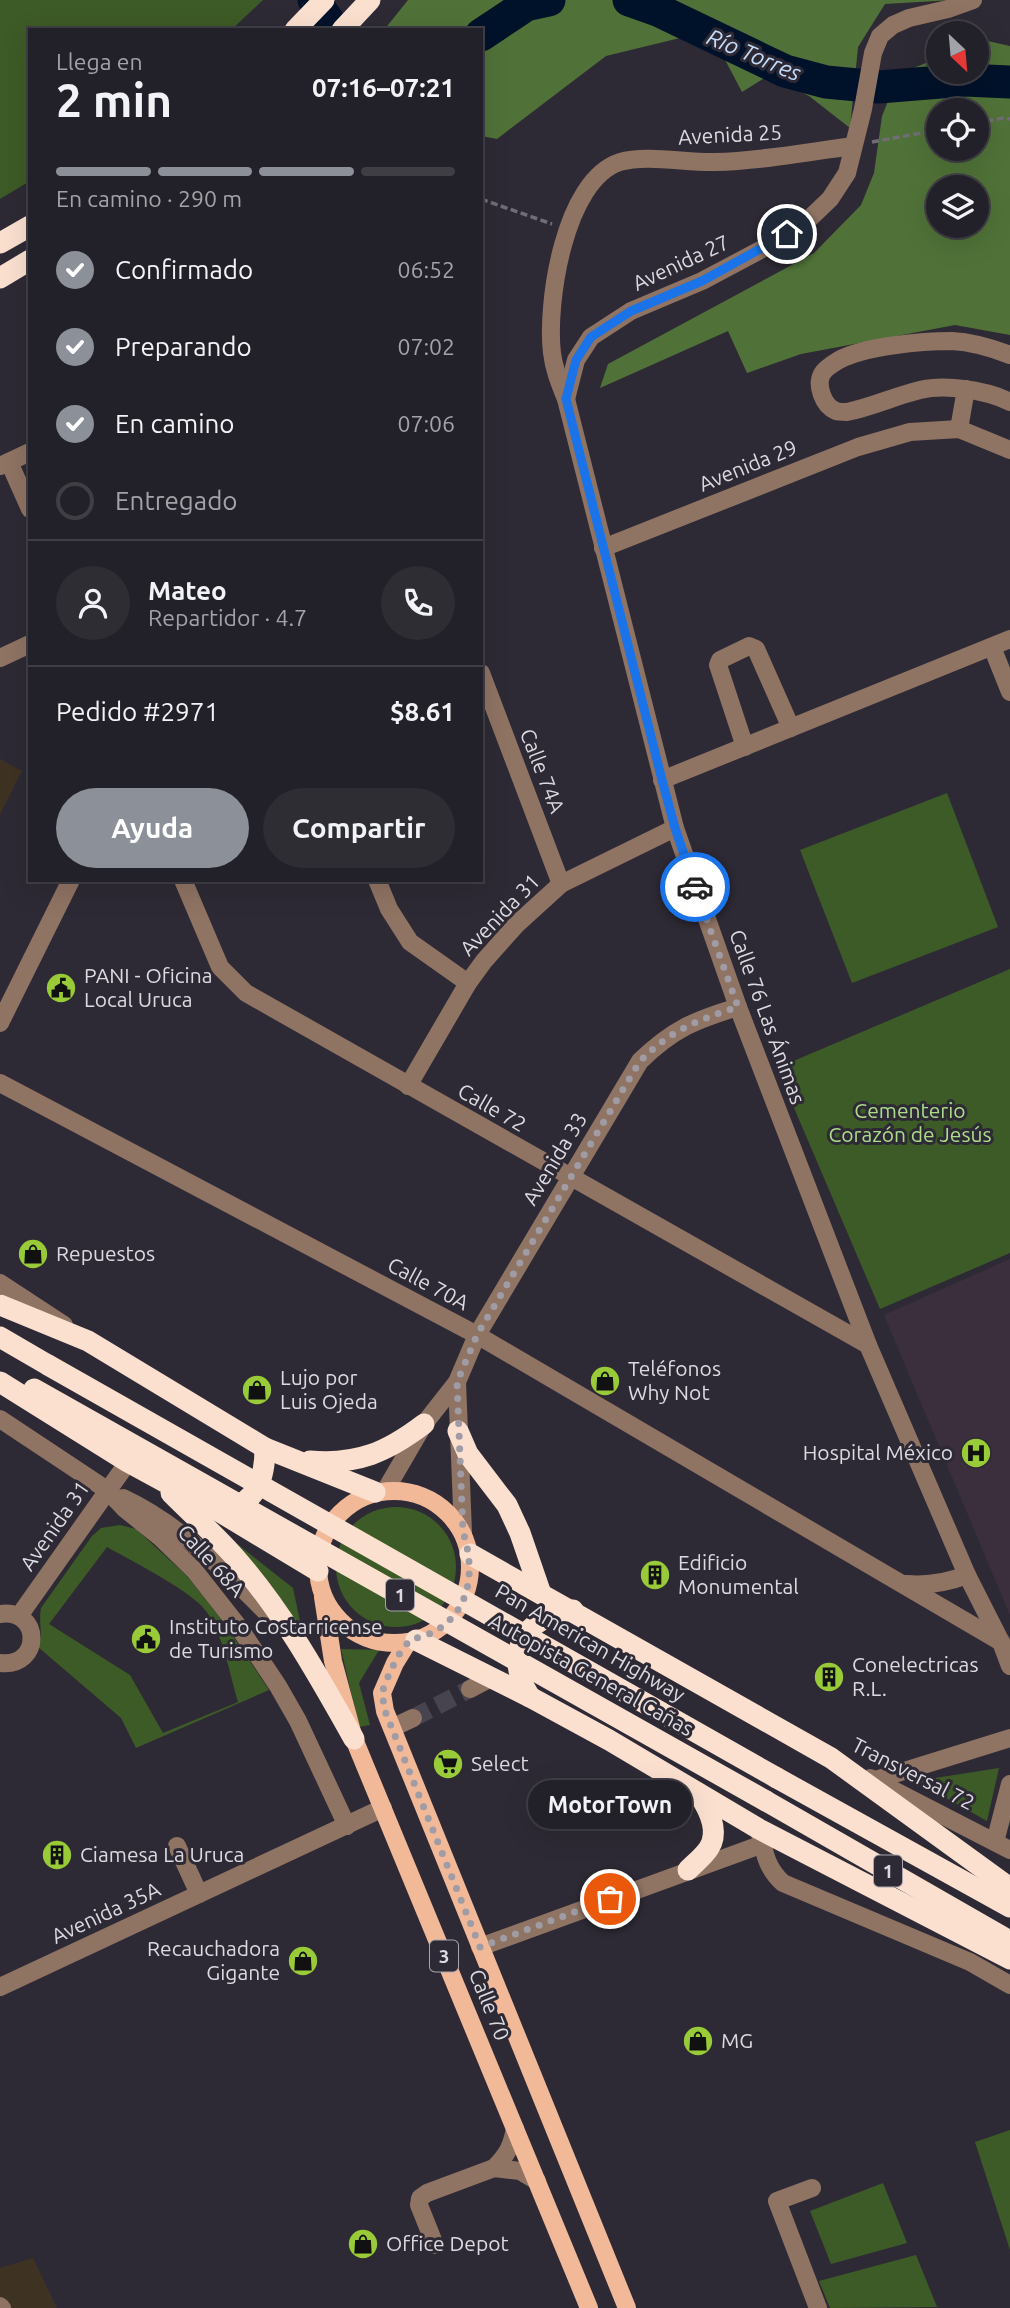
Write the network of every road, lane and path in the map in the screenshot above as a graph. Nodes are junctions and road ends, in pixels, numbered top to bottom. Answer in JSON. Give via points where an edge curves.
{"nodes":[{"id":1,"x":324,"y":0,"type":"edge"},
{"id":2,"x":973,"y":0,"type":"edge"},
{"id":3,"x":365,"y":6,"type":"edge"},
{"id":4,"x":297,"y":28,"type":"edge"},
{"id":5,"x":344,"y":28,"type":"edge"},
{"id":6,"x":1010,"y":119,"type":"edge"},
{"id":7,"x":989,"y":121,"type":"edge"},
{"id":8,"x":926,"y":132,"type":"edge"},
{"id":9,"x":853,"y":146,"type":"junction"},
{"id":10,"x":610,"y":167,"type":"joint"},
{"id":11,"x":483,"y":200,"type":"edge"},
{"id":12,"x":28,"y":227,"type":"edge"},
{"id":13,"x":567,"y":229,"type":"junction"},
{"id":14,"x":0,"y":243,"type":"edge"},
{"id":15,"x":28,"y":261,"type":"edge"},
{"id":16,"x":0,"y":278,"type":"edge"},
{"id":17,"x":1010,"y":355,"type":"edge"},
{"id":18,"x":966,"y":389,"type":"junction"},
{"id":19,"x":566,"y":399,"type":"junction"},
{"id":20,"x":1010,"y":402,"type":"edge"},
{"id":21,"x":959,"y":429,"type":"junction"},
{"id":22,"x":1010,"y":450,"type":"edge"},
{"id":23,"x":28,"y":453,"type":"edge"},
{"id":24,"x":4,"y":464,"type":"edge"},
{"id":25,"x":28,"y":506,"type":"edge"},
{"id":26,"x":604,"y":548,"type":"junction"},
{"id":27,"x":1010,"y":639,"type":"edge"},
{"id":28,"x":28,"y":645,"type":"edge"},
{"id":29,"x":992,"y":647,"type":"junction"},
{"id":30,"x":0,"y":658,"type":"edge"},
{"id":31,"x":483,"y":678,"type":"edge"},
{"id":32,"x":1010,"y":692,"type":"edge"},
{"id":33,"x":791,"y":728,"type":"junction"},
{"id":34,"x":745,"y":747,"type":"junction"},
{"id":35,"x":662,"y":780,"type":"junction"},
{"id":36,"x":675,"y":828,"type":"junction"},
{"id":37,"x":70,"y":882,"type":"edge"},
{"id":38,"x":184,"y":882,"type":"edge"},
{"id":39,"x":378,"y":882,"type":"edge"},
{"id":40,"x":561,"y":884,"type":"junction"},
{"id":41,"x":468,"y":983,"type":"junction"},
{"id":42,"x":738,"y":1007,"type":"junction"},
{"id":43,"x":0,"y":1023,"type":"edge"},
{"id":44,"x":0,"y":1083,"type":"edge"},
{"id":45,"x":408,"y":1086,"type":"junction"},
{"id":46,"x":570,"y":1178,"type":"junction"},
{"id":47,"x":0,"y":1283,"type":"edge"},
{"id":48,"x":0,"y":1305,"type":"edge"},
{"id":49,"x":477,"y":1335,"type":"junction"},
{"id":50,"x":0,"y":1337,"type":"edge"},
{"id":51,"x":88,"y":1340,"type":"junction"},
{"id":52,"x":868,"y":1345,"type":"junction"},
{"id":53,"x":0,"y":1370,"type":"edge"},
{"id":54,"x":0,"y":1382,"type":"edge"},
{"id":55,"x":457,"y":1382,"type":"junction"},
{"id":56,"x":0,"y":1419,"type":"edge"},
{"id":57,"x":424,"y":1424,"type":"junction"},
{"id":58,"x":458,"y":1431,"type":"junction"},
{"id":59,"x":265,"y":1448,"type":"junction"},
{"id":60,"x":296,"y":1460,"type":"junction"},
{"id":61,"x":128,"y":1462,"type":"junction"},
{"id":62,"x":155,"y":1476,"type":"junction"},
{"id":63,"x":107,"y":1490,"type":"junction"},
{"id":64,"x":380,"y":1492,"type":"junction"},
{"id":65,"x":220,"y":1512,"type":"junction"},
{"id":66,"x":463,"y":1532,"type":"junction"},
{"id":67,"x":470,"y":1554,"type":"junction"},
{"id":68,"x":317,"y":1572,"type":"junction"},
{"id":69,"x":967,"y":1575,"type":"junction"},
{"id":70,"x":899,"y":1583,"type":"junction"},
{"id":71,"x":540,"y":1591,"type":"junction"},
{"id":72,"x":323,"y":1597,"type":"junction"},
{"id":73,"x":573,"y":1611,"type":"junction"},
{"id":74,"x":0,"y":1614,"type":"edge"},
{"id":75,"x":19,"y":1616,"type":"junction"},
{"id":76,"x":412,"y":1641,"type":"junction"},
{"id":77,"x":1001,"y":1642,"type":"junction"},
{"id":78,"x":302,"y":1649,"type":"junction"},
{"id":79,"x":0,"y":1663,"type":"edge"},
{"id":80,"x":1010,"y":1666,"type":"edge"},
{"id":81,"x":491,"y":1678,"type":"junction"},
{"id":82,"x":470,"y":1689,"type":"tunnel mouth"},
{"id":83,"x":530,"y":1697,"type":"junction"},
{"id":84,"x":413,"y":1718,"type":"tunnel mouth"},
{"id":85,"x":392,"y":1728,"type":"junction"},
{"id":86,"x":1010,"y":1738,"type":"edge"},
{"id":87,"x":354,"y":1740,"type":"junction"},
{"id":88,"x":831,"y":1758,"type":"junction"},
{"id":89,"x":875,"y":1780,"type":"junction"},
{"id":90,"x":1010,"y":1784,"type":"edge"},
{"id":91,"x":698,"y":1793,"type":"junction"},
{"id":92,"x":383,"y":1808,"type":"junction"},
{"id":93,"x":347,"y":1825,"type":"junction"},
{"id":94,"x":761,"y":1836,"type":"junction"},
{"id":95,"x":177,"y":1846,"type":"dead end"},
{"id":96,"x":1003,"y":1846,"type":"edge"},
{"id":97,"x":688,"y":1870,"type":"junction"},
{"id":98,"x":1010,"y":1888,"type":"edge"},
{"id":99,"x":199,"y":1894,"type":"junction"},
{"id":100,"x":1010,"y":1907,"type":"edge"},
{"id":101,"x":1010,"y":1941,"type":"edge"},
{"id":102,"x":480,"y":1947,"type":"junction"},
{"id":103,"x":1010,"y":1959,"type":"edge"},
{"id":104,"x":1010,"y":1985,"type":"edge"},
{"id":105,"x":0,"y":1987,"type":"edge"},
{"id":106,"x":515,"y":2128,"type":"junction"},
{"id":107,"x":494,"y":2168,"type":"junction"},
{"id":108,"x":537,"y":2181,"type":"junction"},
{"id":109,"x":812,"y":2188,"type":"dead end"},
{"id":110,"x":435,"y":2245,"type":"dead end"},
{"id":111,"x":589,"y":2308,"type":"edge"},
{"id":112,"x":626,"y":2308,"type":"edge"},
{"id":113,"x":818,"y":2308,"type":"edge"}],
"edges":[{"from":1,"to":4,"type":"highway"},
{"from":2,"to":9,"type":"street","name":"Avenida 27","via":[[909,18],[880,36]]},
{"from":3,"to":5,"type":"highway"},
{"from":6,"to":7,"type":"path"},
{"from":8,"to":9,"type":"path"},
{"from":9,"to":10,"type":"street","name":"Avenida 25","via":[[771,158],[640,160]]},
{"from":9,"to":19,"type":"street","name":"Avenida 27","via":[[847,173],[830,199],[808,220],[702,281],[631,311],[591,337],[576,360]]},
{"from":10,"to":13,"type":"street","name":"Calle 76 Las Ánimas","via":[[586,192]]},
{"from":11,"to":13,"type":"path"},
{"from":12,"to":14,"type":"highway"},
{"from":13,"to":19,"type":"street","name":"Calle 76 Las Ánimas","via":[[551,320],[552,352]]},
{"from":15,"to":16,"type":"highway"},
{"from":17,"to":18,"type":"street","via":[[954,341],[911,344],[842,359],[822,373],[820,384],[827,404],[835,411],[847,412],[922,389]]},
{"from":18,"to":20,"type":"street"},
{"from":18,"to":21,"type":"street"},
{"from":19,"to":26,"type":"street","name":"Calle 76 Las Ánimas"},
{"from":21,"to":22,"type":"street"},
{"from":21,"to":26,"type":"street","name":"Avenida 29","via":[[910,432],[858,447]]},
{"from":23,"to":24,"type":"street"},
{"from":24,"to":25,"type":"street"},
{"from":26,"to":35,"type":"street","name":"Calle 76 Las Ánimas"},
{"from":27,"to":29,"type":"street"},
{"from":28,"to":30,"type":"street"},
{"from":29,"to":32,"type":"street"},
{"from":29,"to":33,"type":"street"},
{"from":31,"to":40,"type":"street","name":"Calle 74A"},
{"from":33,"to":34,"type":"street"},
{"from":33,"to":34,"type":"street","via":[[756,649],[749,646],[718,665]]},
{"from":34,"to":35,"type":"street"},
{"from":35,"to":36,"type":"street","name":"Calle 76 Las Ánimas"},
{"from":36,"to":40,"type":"street","name":"Avenida 31"},
{"from":36,"to":42,"type":"street","name":"Calle 76 Las Ánimas"},
{"from":37,"to":43,"type":"street"},
{"from":38,"to":45,"type":"street","name":"Calle 72","via":[[220,967],[246,993]]},
{"from":39,"to":41,"type":"street","via":[[410,942]]},
{"from":40,"to":41,"type":"street","name":"Avenida 31","via":[[517,924]]},
{"from":41,"to":45,"type":"street","name":"Avenida 31"},
{"from":42,"to":46,"type":"street","name":"Avenida 33","via":[[693,1021],[640,1061]]},
{"from":42,"to":52,"type":"street","name":"Calle 76 Las Ánimas"},
{"from":44,"to":49,"type":"street","name":"Calle 70A"},
{"from":45,"to":46,"type":"street","name":"Calle 72"},
{"from":46,"to":49,"type":"street","name":"Avenida 33"},
{"from":46,"to":52,"type":"street","name":"Calle 72"},
{"from":47,"to":51,"type":"street"},
{"from":48,"to":51,"type":"highway"},
{"from":49,"to":55,"type":"street","name":"Avenida 33"},
{"from":49,"to":70,"type":"street","name":"Calle 70A"},
{"from":50,"to":100,"type":"highway","name":"Pan American Highway","number":"1","bridge":true},
{"from":51,"to":59,"type":"highway"},
{"from":52,"to":69,"type":"street","name":"Calle 76 Las Ánimas"},
{"from":53,"to":101,"type":"highway","name":"Autopista General Cañas","number":"1","bridge":true},
{"from":54,"to":61,"type":"highway"},
{"from":55,"to":57,"type":"street","name":"Avenida 33"},
{"from":55,"to":58,"type":"street","name":"Avenida 33"},
{"from":56,"to":63,"type":"street","name":"Calle 68A"},
{"from":57,"to":60,"type":"highway","via":[[396,1445],[364,1457],[330,1463]]},
{"from":57,"to":64,"type":"street","name":"Avenida 33"},
{"from":58,"to":66,"type":"street","name":"Avenida 33"},
{"from":58,"to":71,"type":"highway","via":[[468,1454],[507,1505]]},
{"from":59,"to":60,"type":"highway"},
{"from":59,"to":65,"type":"highway","via":[[262,1481],[256,1492],[235,1508]]},
{"from":60,"to":64,"type":"highway"},
{"from":61,"to":62,"type":"highway"},
{"from":61,"to":63,"type":"street","name":"Avenida 31"},
{"from":62,"to":65,"type":"highway"},
{"from":62,"to":78,"type":"highway","via":[[232,1555]]},
{"from":63,"to":75,"type":"street","name":"Avenida 31"},
{"from":63,"to":78,"type":"street","via":[[140,1506],[198,1548]]},
{"from":63,"to":93,"type":"street","name":"Calle 68A","via":[[194,1570],[238,1626],[298,1721]]},
{"from":64,"to":66,"type":"main road","number":"3","via":[[408,1491],[430,1499],[449,1513]]},
{"from":64,"to":68,"type":"main road","number":"3","via":[[352,1504],[332,1522]]},
{"from":65,"to":68,"type":"highway"},
{"from":66,"to":67,"type":"main road","number":"3"},
{"from":67,"to":71,"type":"highway"},
{"from":67,"to":76,"type":"main road","number":"3","via":[[471,1576],[453,1616],[436,1631]]},
{"from":68,"to":72,"type":"main road","number":"3"},
{"from":69,"to":70,"type":"street","name":"Calle 70A","via":[[932,1585]]},
{"from":69,"to":77,"type":"street","name":"Calle 76 Las Ánimas"},
{"from":70,"to":77,"type":"street","name":"Calle 70A"},
{"from":71,"to":73,"type":"highway"},
{"from":72,"to":76,"type":"main road","number":"3","via":[[337,1618],[358,1634],[382,1642]]},
{"from":72,"to":87,"type":"main road","name":"Calle 70","number":"3","via":[[333,1661]]},
{"from":73,"to":83,"type":"highway","via":[[555,1612],[527,1632],[517,1665],[520,1682]]},
{"from":73,"to":88,"type":"highway"},
{"from":74,"to":75,"type":"street"},
{"from":75,"to":79,"type":"street","via":[[30,1628],[29,1650],[18,1661]]},
{"from":76,"to":81,"type":"highway"},
{"from":76,"to":85,"type":"main road","name":"Calle 70","number":"3","via":[[382,1693]]},
{"from":77,"to":80,"type":"street","name":"Calle 76 Las Ánimas"},
{"from":78,"to":87,"type":"highway"},
{"from":81,"to":82,"type":"street"},
{"from":81,"to":83,"type":"highway"},
{"from":83,"to":91,"type":"highway"},
{"from":84,"to":85,"type":"street"},
{"from":85,"to":102,"type":"main road","name":"Calle 70","number":"3"},
{"from":86,"to":89,"type":"street"},
{"from":87,"to":92,"type":"main road","name":"Calle 70","number":"3"},
{"from":88,"to":89,"type":"street","name":"Transversal 72"},
{"from":88,"to":98,"type":"highway"},
{"from":89,"to":96,"type":"street","name":"Transversal 72"},
{"from":90,"to":96,"type":"street"},
{"from":91,"to":94,"type":"highway"},
{"from":91,"to":97,"type":"highway","via":[[707,1807],[713,1833],[710,1847]]},
{"from":92,"to":93,"type":"street","name":"Avenida 35A"},
{"from":92,"to":106,"type":"main road","name":"Calle 70","number":"3"},
{"from":93,"to":99,"type":"street","name":"Avenida 35A"},
{"from":94,"to":97,"type":"street"},
{"from":94,"to":103,"type":"highway"},
{"from":94,"to":104,"type":"street","via":[[767,1864],[783,1883],[970,1962]]},
{"from":95,"to":99,"type":"street"},
{"from":97,"to":102,"type":"street"},
{"from":99,"to":105,"type":"street","name":"Avenida 35A"},
{"from":102,"to":112,"type":"main road","name":"Calle 70","number":"3"},
{"from":106,"to":107,"type":"street","via":[[512,2146]]},
{"from":106,"to":108,"type":"main road","name":"Calle 70","number":"3"},
{"from":107,"to":108,"type":"street","via":[[520,2171]]},
{"from":107,"to":110,"type":"street","via":[[420,2198]]},
{"from":108,"to":111,"type":"main road","name":"Calle 70","number":"3"},
{"from":109,"to":113,"type":"street","via":[[777,2201]]}]}
